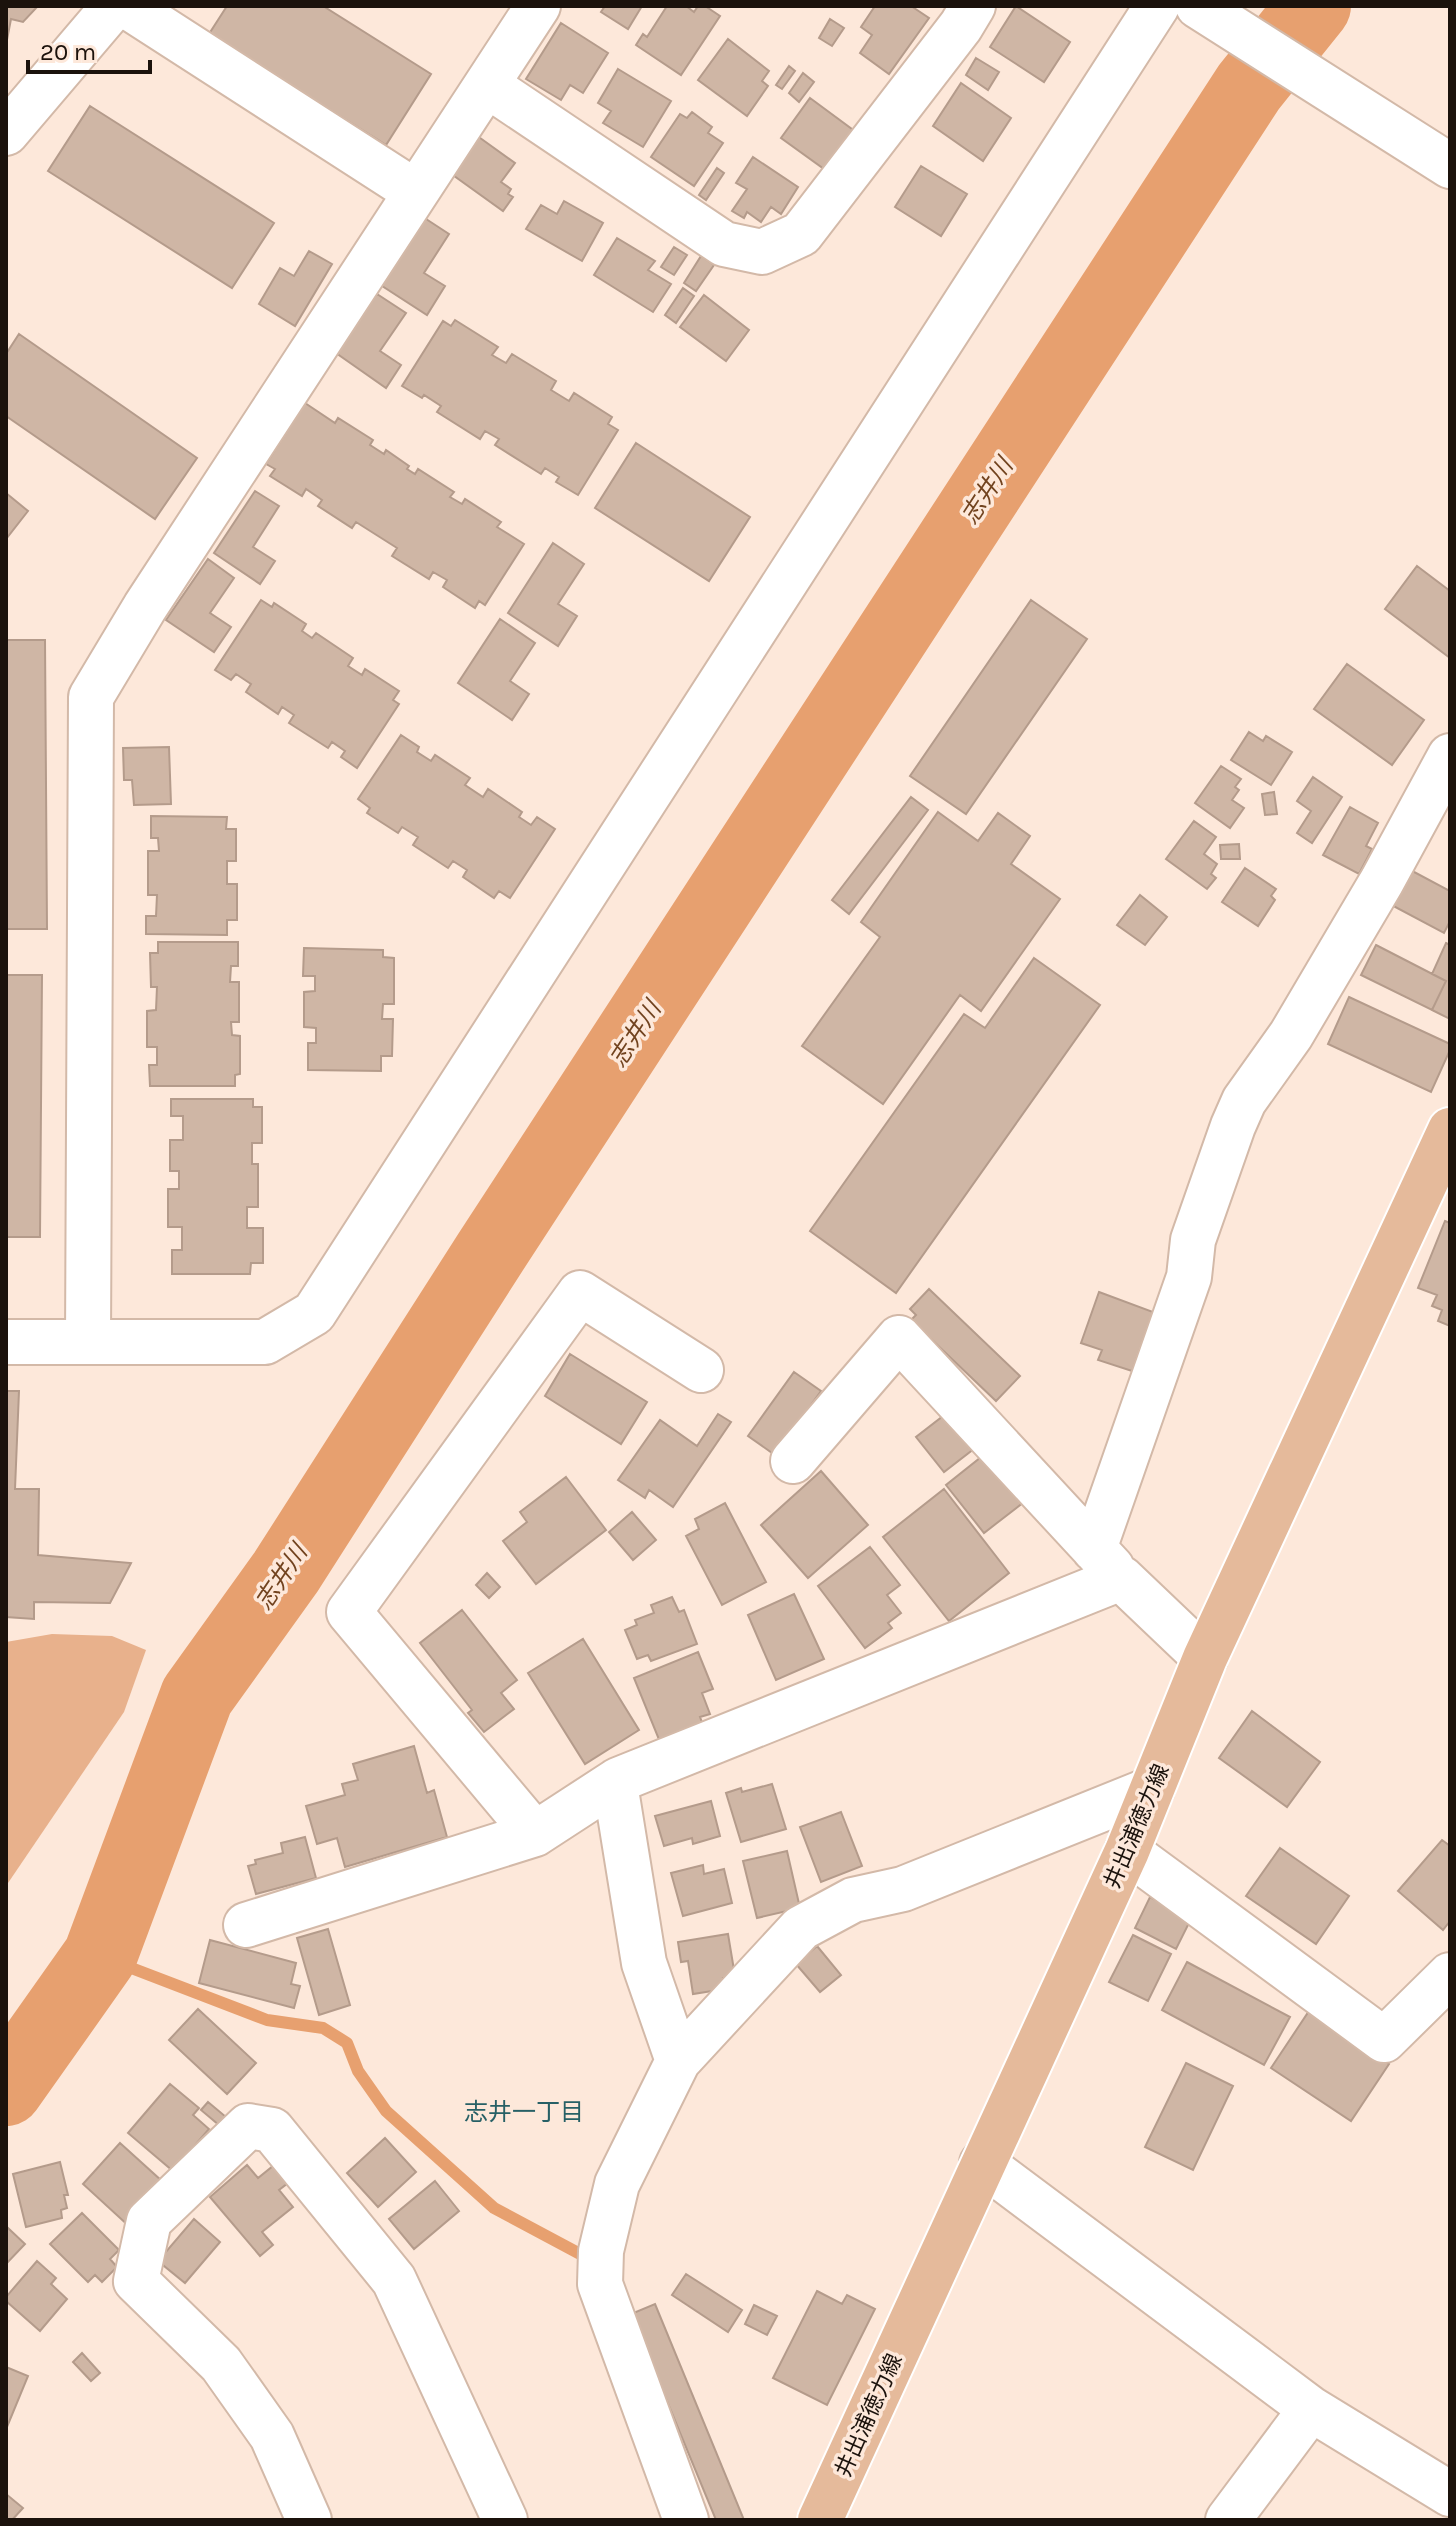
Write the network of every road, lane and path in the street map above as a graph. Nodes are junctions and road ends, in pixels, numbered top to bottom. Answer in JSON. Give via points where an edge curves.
{"nodes":[{"id":1,"x":114,"y":6,"type":"edge"},
{"id":2,"x":127,"y":6,"type":"edge"},
{"id":3,"x":538,"y":6,"type":"edge"},
{"id":4,"x":973,"y":6,"type":"edge"},
{"id":5,"x":1157,"y":6,"type":"edge"},
{"id":6,"x":1198,"y":6,"type":"edge"},
{"id":7,"x":487,"y":85,"type":"junction"},
{"id":8,"x":6,"y":133,"type":"edge"},
{"id":9,"x":1450,"y":166,"type":"edge"},
{"id":10,"x":415,"y":194,"type":"junction"},
{"id":11,"x":1450,"y":756,"type":"edge"},
{"id":12,"x":1445,"y":1152,"type":"edge"},
{"id":13,"x":88,"y":1341,"type":"junction"},
{"id":14,"x":6,"y":1342,"type":"edge"},
{"id":15,"x":701,"y":1370,"type":"dead end"},
{"id":16,"x":793,"y":1461,"type":"dead end"},
{"id":17,"x":1108,"y":1564,"type":"junction"},
{"id":18,"x":1205,"y":1658,"type":"junction"},
{"id":19,"x":618,"y":1780,"type":"junction"},
{"id":20,"x":1152,"y":1789,"type":"junction"},
{"id":21,"x":535,"y":1834,"type":"junction"},
{"id":22,"x":1127,"y":1851,"type":"junction"},
{"id":23,"x":246,"y":1925,"type":"dead end"},
{"id":24,"x":1450,"y":1975,"type":"edge"},
{"id":25,"x":678,"y":2061,"type":"junction"},
{"id":26,"x":982,"y":2163,"type":"junction"},
{"id":27,"x":1311,"y":2409,"type":"junction"},
{"id":28,"x":1447,"y":2487,"type":"edge"},
{"id":29,"x":309,"y":2520,"type":"edge"},
{"id":30,"x":505,"y":2520,"type":"edge"},
{"id":31,"x":686,"y":2520,"type":"edge"},
{"id":32,"x":820,"y":2520,"type":"edge"},
{"id":33,"x":1228,"y":2520,"type":"edge"}],
"edges":[{"from":1,"to":8,"type":"street"},
{"from":2,"to":10,"type":"street"},
{"from":3,"to":7,"type":"street"},
{"from":4,"to":7,"type":"street","via":[[801,234],[762,252],[724,244]]},
{"from":5,"to":13,"type":"street","via":[[314,1313],[265,1342]]},
{"from":6,"to":9,"type":"street"},
{"from":7,"to":10,"type":"street"},
{"from":10,"to":13,"type":"street","via":[[91,697]]},
{"from":11,"to":17,"type":"street","via":[[1291,1035],[1244,1101],[1193,1240],[1189,1277]]},
{"from":12,"to":18,"type":"main road","name":"井出浦徳力線"},
{"from":13,"to":14,"type":"street"},
{"from":15,"to":21,"type":"street","via":[[580,1293],[349,1612]]},
{"from":16,"to":17,"type":"street","via":[[899,1338]]},
{"from":17,"to":18,"type":"street"},
{"from":17,"to":19,"type":"street"},
{"from":18,"to":20,"type":"main road","name":"井出浦徳力線"},
{"from":19,"to":21,"type":"street"},
{"from":19,"to":25,"type":"street","via":[[644,1963]]},
{"from":20,"to":22,"type":"main road","name":"井出浦徳力線"},
{"from":20,"to":25,"type":"street","via":[[903,1889],[853,1900],[801,1928]]},
{"from":21,"to":23,"type":"street"},
{"from":22,"to":24,"type":"street","via":[[1384,2040]]},
{"from":22,"to":26,"type":"main road","name":"井出浦徳力線"},
{"from":25,"to":31,"type":"street","via":[[617,2184],[601,2251],[600,2284]]},
{"from":26,"to":27,"type":"street"},
{"from":26,"to":32,"type":"main road","name":"井出浦徳力線"},
{"from":27,"to":28,"type":"street"},
{"from":27,"to":33,"type":"street"},
{"from":29,"to":30,"type":"street","via":[[272,2436],[221,2364],[136,2281],[149,2221],[248,2126],[272,2130],[394,2280]]}]}
